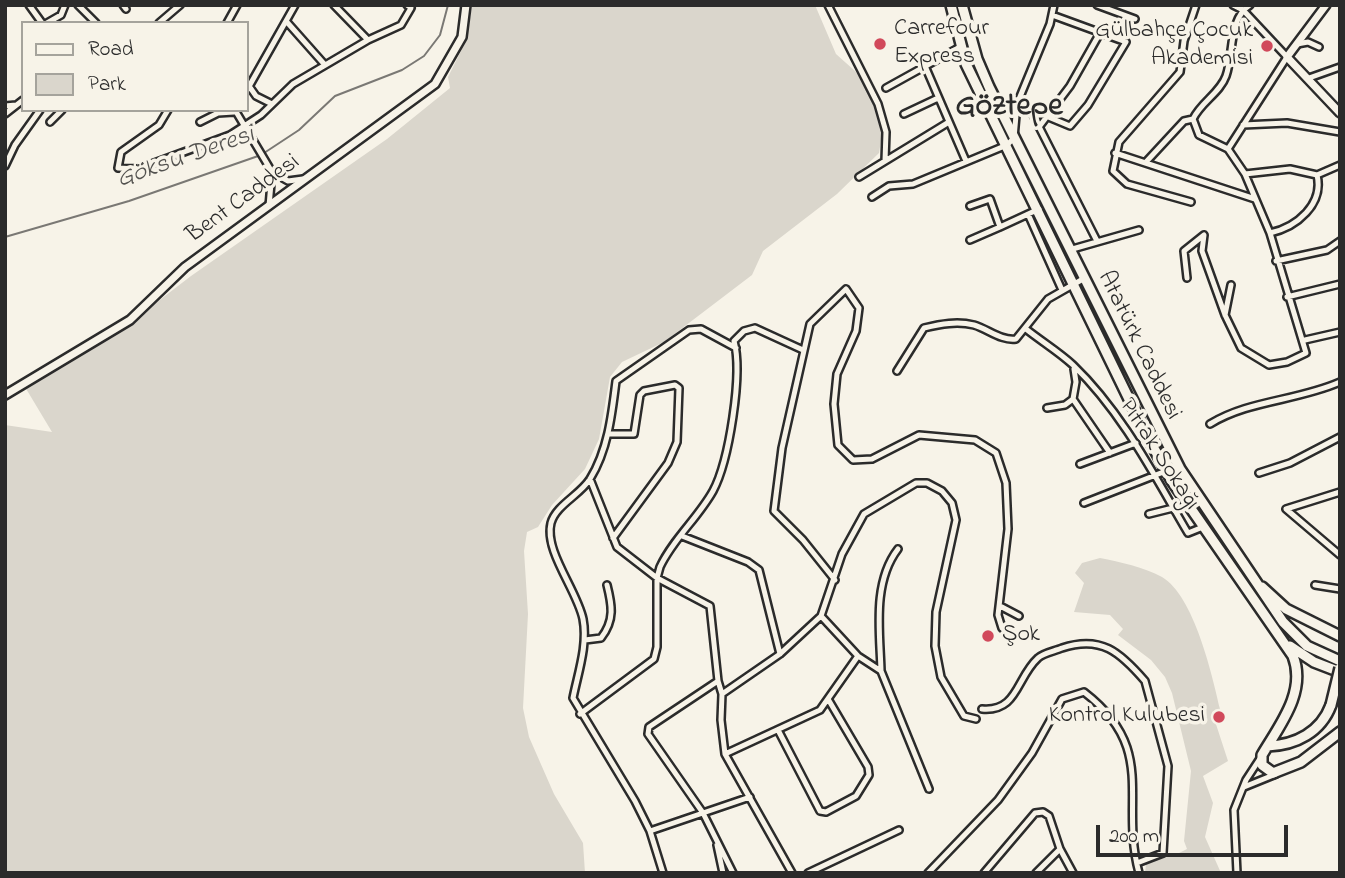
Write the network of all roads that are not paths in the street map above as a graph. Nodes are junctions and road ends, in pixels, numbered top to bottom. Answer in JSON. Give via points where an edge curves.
{"nodes":[{"id":1,"x":29,"y":5,"type":"edge"},
{"id":2,"x":65,"y":5,"type":"edge"},
{"id":3,"x":78,"y":5,"type":"edge"},
{"id":4,"x":180,"y":5,"type":"edge"},
{"id":5,"x":237,"y":5,"type":"edge"},
{"id":6,"x":295,"y":5,"type":"edge"},
{"id":7,"x":334,"y":5,"type":"edge"},
{"id":8,"x":407,"y":5,"type":"edge"},
{"id":9,"x":466,"y":5,"type":"edge"},
{"id":10,"x":828,"y":5,"type":"edge"},
{"id":11,"x":951,"y":5,"type":"edge"},
{"id":12,"x":962,"y":5,"type":"edge"},
{"id":13,"x":1054,"y":5,"type":"edge"},
{"id":14,"x":1097,"y":5,"type":"edge"},
{"id":15,"x":1196,"y":5,"type":"edge"},
{"id":16,"x":1233,"y":5,"type":"edge"},
{"id":17,"x":1250,"y":5,"type":"edge"},
{"id":18,"x":1326,"y":5,"type":"edge"},
{"id":19,"x":1112,"y":8,"type":"edge"},
{"id":20,"x":1243,"y":10,"type":"junction"},
{"id":21,"x":1052,"y":15,"type":"junction"},
{"id":22,"x":1135,"y":19,"type":"dead end"},
{"id":23,"x":43,"y":21,"type":"edge"},
{"id":24,"x":49,"y":21,"type":"edge"},
{"id":25,"x":94,"y":21,"type":"edge"},
{"id":26,"x":161,"y":21,"type":"edge"},
{"id":27,"x":228,"y":21,"type":"edge"},
{"id":28,"x":286,"y":21,"type":"junction"},
{"id":29,"x":1100,"y":33,"type":"junction"},
{"id":30,"x":368,"y":40,"type":"junction"},
{"id":31,"x":1297,"y":44,"type":"junction"},
{"id":32,"x":960,"y":47,"type":"junction"},
{"id":33,"x":1319,"y":47,"type":"dead end"},
{"id":34,"x":1287,"y":57,"type":"junction"},
{"id":35,"x":325,"y":65,"type":"junction"},
{"id":36,"x":925,"y":66,"type":"junction"},
{"id":37,"x":1340,"y":67,"type":"edge"},
{"id":38,"x":1309,"y":78,"type":"junction"},
{"id":39,"x":248,"y":88,"type":"edge"},
{"id":40,"x":887,"y":88,"type":"dead end"},
{"id":41,"x":938,"y":97,"type":"junction"},
{"id":42,"x":21,"y":101,"type":"edge"},
{"id":43,"x":272,"y":104,"type":"junction"},
{"id":44,"x":1017,"y":104,"type":"junction"},
{"id":45,"x":16,"y":105,"type":"junction"},
{"id":46,"x":5,"y":106,"type":"edge"},
{"id":47,"x":1000,"y":109,"type":"junction"},
{"id":48,"x":1030,"y":109,"type":"junction"},
{"id":49,"x":39,"y":112,"type":"edge"},
{"id":50,"x":60,"y":112,"type":"edge"},
{"id":51,"x":167,"y":112,"type":"edge"},
{"id":52,"x":226,"y":112,"type":"edge"},
{"id":53,"x":236,"y":112,"type":"edge"},
{"id":54,"x":1340,"y":113,"type":"edge"},
{"id":55,"x":5,"y":114,"type":"edge"},
{"id":56,"x":904,"y":114,"type":"dead end"},
{"id":57,"x":1048,"y":117,"type":"junction"},
{"id":58,"x":1193,"y":119,"type":"junction"},
{"id":59,"x":50,"y":122,"type":"dead end"},
{"id":60,"x":200,"y":122,"type":"dead end"},
{"id":61,"x":949,"y":122,"type":"junction"},
{"id":62,"x":1243,"y":125,"type":"junction"},
{"id":63,"x":1039,"y":127,"type":"junction"},
{"id":64,"x":244,"y":128,"type":"junction"},
{"id":65,"x":1340,"y":132,"type":"edge"},
{"id":66,"x":1010,"y":141,"type":"junction"},
{"id":67,"x":1228,"y":149,"type":"junction"},
{"id":68,"x":1115,"y":153,"type":"junction"},
{"id":69,"x":886,"y":161,"type":"junction"},
{"id":70,"x":966,"y":161,"type":"junction"},
{"id":71,"x":1146,"y":162,"type":"junction"},
{"id":72,"x":1340,"y":165,"type":"edge"},
{"id":73,"x":5,"y":166,"type":"edge"},
{"id":74,"x":272,"y":172,"type":"junction"},
{"id":75,"x":1245,"y":174,"type":"junction"},
{"id":76,"x":1317,"y":175,"type":"junction"},
{"id":77,"x":859,"y":177,"type":"dead end"},
{"id":78,"x":306,"y":179,"type":"junction"},
{"id":79,"x":872,"y":197,"type":"dead end"},
{"id":80,"x":1256,"y":199,"type":"junction"},
{"id":81,"x":1191,"y":202,"type":"dead end"},
{"id":82,"x":269,"y":206,"type":"junction"},
{"id":83,"x":970,"y":206,"type":"dead end"},
{"id":84,"x":1039,"y":209,"type":"junction"},
{"id":85,"x":1028,"y":214,"type":"junction"},
{"id":86,"x":1000,"y":227,"type":"junction"},
{"id":87,"x":1139,"y":230,"type":"dead end"},
{"id":88,"x":1270,"y":233,"type":"junction"},
{"id":89,"x":970,"y":240,"type":"dead end"},
{"id":90,"x":1097,"y":241,"type":"junction"},
{"id":91,"x":1340,"y":241,"type":"edge"},
{"id":92,"x":1069,"y":250,"type":"junction"},
{"id":93,"x":1276,"y":261,"type":"junction"},
{"id":94,"x":1187,"y":278,"type":"dead end"},
{"id":95,"x":1079,"y":281,"type":"junction"},
{"id":96,"x":1231,"y":285,"type":"dead end"},
{"id":97,"x":1340,"y":285,"type":"edge"},
{"id":98,"x":1062,"y":290,"type":"junction"},
{"id":99,"x":1287,"y":297,"type":"junction"},
{"id":100,"x":1225,"y":315,"type":"junction"},
{"id":101,"x":1026,"y":328,"type":"junction"},
{"id":102,"x":1340,"y":332,"type":"edge"},
{"id":103,"x":1305,"y":341,"type":"junction"},
{"id":104,"x":736,"y":348,"type":"junction"},
{"id":105,"x":803,"y":350,"type":"junction"},
{"id":106,"x":1073,"y":366,"type":"junction"},
{"id":107,"x":897,"y":371,"type":"dead end"},
{"id":108,"x":1340,"y":382,"type":"edge"},
{"id":109,"x":5,"y":395,"type":"edge"},
{"id":110,"x":1073,"y":399,"type":"junction"},
{"id":111,"x":1047,"y":408,"type":"dead end"},
{"id":112,"x":1210,"y":424,"type":"dead end"},
{"id":113,"x":609,"y":433,"type":"junction"},
{"id":114,"x":1340,"y":437,"type":"edge"},
{"id":115,"x":1136,"y":443,"type":"junction"},
{"id":116,"x":1110,"y":453,"type":"junction"},
{"id":117,"x":1080,"y":464,"type":"dead end"},
{"id":118,"x":1166,"y":471,"type":"junction"},
{"id":119,"x":1259,"y":473,"type":"dead end"},
{"id":120,"x":1154,"y":477,"type":"junction"},
{"id":121,"x":590,"y":479,"type":"junction"},
{"id":122,"x":1340,"y":492,"type":"edge"},
{"id":123,"x":1084,"y":503,"type":"dead end"},
{"id":124,"x":1173,"y":508,"type":"junction"},
{"id":125,"x":1149,"y":514,"type":"dead end"},
{"id":126,"x":1203,"y":527,"type":"junction"},
{"id":127,"x":682,"y":536,"type":"junction"},
{"id":128,"x":613,"y":538,"type":"junction"},
{"id":129,"x":898,"y":549,"type":"dead end"},
{"id":130,"x":1340,"y":555,"type":"edge"},
{"id":131,"x":657,"y":578,"type":"junction"},
{"id":132,"x":1251,"y":578,"type":"junction"},
{"id":133,"x":835,"y":580,"type":"junction"},
{"id":134,"x":607,"y":584,"type":"dead end"},
{"id":135,"x":1315,"y":585,"type":"dead end"},
{"id":136,"x":1340,"y":589,"type":"edge"},
{"id":137,"x":1000,"y":606,"type":"junction"},
{"id":138,"x":821,"y":616,"type":"junction"},
{"id":139,"x":1019,"y":616,"type":"dead end"},
{"id":140,"x":1340,"y":627,"type":"edge"},
{"id":141,"x":1322,"y":628,"type":"junction"},
{"id":142,"x":1275,"y":629,"type":"junction"},
{"id":143,"x":1011,"y":635,"type":"dead end"},
{"id":144,"x":1340,"y":636,"type":"edge"},
{"id":145,"x":585,"y":640,"type":"junction"},
{"id":146,"x":780,"y":654,"type":"junction"},
{"id":147,"x":858,"y":656,"type":"junction"},
{"id":148,"x":1340,"y":661,"type":"edge"},
{"id":149,"x":1340,"y":670,"type":"edge"},
{"id":150,"x":881,"y":671,"type":"junction"},
{"id":151,"x":718,"y":681,"type":"junction"},
{"id":152,"x":722,"y":694,"type":"junction"},
{"id":153,"x":828,"y":699,"type":"junction"},
{"id":154,"x":982,"y":709,"type":"dead end"},
{"id":155,"x":580,"y":714,"type":"junction"},
{"id":156,"x":976,"y":719,"type":"dead end"},
{"id":157,"x":1340,"y":726,"type":"edge"},
{"id":158,"x":778,"y":730,"type":"junction"},
{"id":159,"x":1340,"y":733,"type":"edge"},
{"id":160,"x":1268,"y":746,"type":"junction"},
{"id":161,"x":724,"y":754,"type":"junction"},
{"id":162,"x":1262,"y":755,"type":"junction"},
{"id":163,"x":1277,"y":773,"type":"junction"},
{"id":164,"x":1244,"y":787,"type":"junction"},
{"id":165,"x":929,"y":789,"type":"dead end"},
{"id":166,"x":750,"y":797,"type":"junction"},
{"id":167,"x":703,"y":813,"type":"junction"},
{"id":168,"x":899,"y":830,"type":"dead end"},
{"id":169,"x":650,"y":831,"type":"junction"},
{"id":170,"x":715,"y":836,"type":"junction"},
{"id":171,"x":1060,"y":849,"type":"junction"},
{"id":172,"x":1137,"y":863,"type":"junction"},
{"id":173,"x":930,"y":870,"type":"edge"},
{"id":174,"x":663,"y":873,"type":"edge"},
{"id":175,"x":723,"y":873,"type":"edge"},
{"id":176,"x":733,"y":873,"type":"edge"},
{"id":177,"x":792,"y":873,"type":"edge"},
{"id":178,"x":808,"y":873,"type":"edge"},
{"id":179,"x":984,"y":873,"type":"edge"},
{"id":180,"x":1036,"y":873,"type":"edge"},
{"id":181,"x":1073,"y":873,"type":"edge"},
{"id":182,"x":1139,"y":873,"type":"edge"},
{"id":183,"x":1237,"y":873,"type":"edge"}],
"edges":[{"from":1,"to":23,"type":"street"},
{"from":2,"to":24,"type":"street","via":[[61,15]]},
{"from":3,"to":25,"type":"street"},
{"from":4,"to":26,"type":"street"},
{"from":5,"to":27,"type":"street"},
{"from":6,"to":28,"type":"street"},
{"from":7,"to":30,"type":"street"},
{"from":8,"to":30,"type":"street","via":[[409,17],[401,25]]},
{"from":9,"to":78,"type":"street","name":"Bent Caddesi","via":[[462,37],[435,84]]},
{"from":10,"to":69,"type":"street","via":[[878,104],[886,132]]},
{"from":11,"to":32,"type":"main road","name":"Atatürk Caddesi"},
{"from":12,"to":47,"type":"main road","name":"Atatürk Caddesi","via":[[977,59]]},
{"from":13,"to":21,"type":"street"},
{"from":14,"to":19,"type":"street"},
{"from":15,"to":68,"type":"street","via":[[1180,72],[1126,133]]},
{"from":16,"to":20,"type":"street"},
{"from":17,"to":20,"type":"street"},
{"from":18,"to":31,"type":"street"},
{"from":19,"to":22,"type":"street"},
{"from":20,"to":34,"type":"street"},
{"from":20,"to":58,"type":"street","via":[[1227,74]]},
{"from":21,"to":29,"type":"street"},
{"from":21,"to":44,"type":"street"},
{"from":28,"to":35,"type":"street"},
{"from":28,"to":39,"type":"street"},
{"from":29,"to":57,"type":"street"},
{"from":29,"to":57,"type":"street","via":[[1126,42],[1088,105],[1070,126]]},
{"from":30,"to":35,"type":"street"},
{"from":31,"to":33,"type":"street"},
{"from":31,"to":34,"type":"street"},
{"from":32,"to":36,"type":"street"},
{"from":32,"to":66,"type":"main road","name":"Atatürk Caddesi"},
{"from":34,"to":38,"type":"street"},
{"from":34,"to":62,"type":"street"},
{"from":35,"to":43,"type":"street"},
{"from":36,"to":40,"type":"street"},
{"from":36,"to":41,"type":"street"},
{"from":37,"to":38,"type":"street"},
{"from":38,"to":54,"type":"street"},
{"from":39,"to":43,"type":"street"},
{"from":41,"to":56,"type":"street"},
{"from":41,"to":61,"type":"street"},
{"from":42,"to":45,"type":"street"},
{"from":43,"to":64,"type":"street"},
{"from":44,"to":47,"type":"street"},
{"from":44,"to":48,"type":"street"},
{"from":44,"to":66,"type":"street"},
{"from":45,"to":46,"type":"street"},
{"from":45,"to":55,"type":"street"},
{"from":47,"to":66,"type":"main road","name":"Atatürk Caddesi"},
{"from":48,"to":57,"type":"street"},
{"from":48,"to":63,"type":"street"},
{"from":49,"to":73,"type":"street"},
{"from":50,"to":59,"type":"street"},
{"from":51,"to":64,"type":"street","via":[[159,125],[121,152],[118,168],[138,169]]},
{"from":52,"to":60,"type":"street"},
{"from":53,"to":64,"type":"street"},
{"from":57,"to":63,"type":"street"},
{"from":58,"to":67,"type":"street","via":[[1199,135]]},
{"from":58,"to":71,"type":"street","via":[[1184,121]]},
{"from":61,"to":69,"type":"street"},
{"from":61,"to":70,"type":"street"},
{"from":62,"to":65,"type":"street","via":[[1287,123]]},
{"from":62,"to":67,"type":"street"},
{"from":63,"to":90,"type":"street"},
{"from":64,"to":74,"type":"street"},
{"from":66,"to":70,"type":"street"},
{"from":66,"to":84,"type":"main road","name":"Atatürk Caddesi"},
{"from":66,"to":92,"type":"main road","name":"Atatürk Caddesi"},
{"from":67,"to":75,"type":"street"},
{"from":68,"to":71,"type":"street"},
{"from":68,"to":81,"type":"street","via":[[1113,171],[1120,180]]},
{"from":69,"to":77,"type":"street"},
{"from":70,"to":79,"type":"street","via":[[914,184],[889,186]]},
{"from":71,"to":80,"type":"street"},
{"from":72,"to":76,"type":"street"},
{"from":74,"to":78,"type":"street","via":[[288,181]]},
{"from":74,"to":82,"type":"street"},
{"from":75,"to":76,"type":"street","via":[[1290,169]]},
{"from":75,"to":80,"type":"street"},
{"from":76,"to":88,"type":"street","via":[[1319,188],[1313,206]]},
{"from":78,"to":82,"type":"street","name":"Bent Caddesi"},
{"from":80,"to":88,"type":"street"},
{"from":82,"to":109,"type":"street","name":"Bent Caddesi","via":[[184,267],[130,320]]},
{"from":83,"to":86,"type":"street","via":[[990,199]]},
{"from":84,"to":85,"type":"street"},
{"from":84,"to":95,"type":"main road","name":"Atatürk Caddesi"},
{"from":85,"to":86,"type":"street"},
{"from":85,"to":98,"type":"street"},
{"from":86,"to":89,"type":"street"},
{"from":87,"to":90,"type":"street"},
{"from":88,"to":93,"type":"street"},
{"from":90,"to":92,"type":"street"},
{"from":91,"to":93,"type":"street","via":[[1327,250]]},
{"from":92,"to":95,"type":"main road","name":"Atatürk Caddesi"},
{"from":93,"to":99,"type":"street"},
{"from":94,"to":100,"type":"street","via":[[1184,251],[1204,235],[1202,251]]},
{"from":95,"to":98,"type":"street"},
{"from":95,"to":118,"type":"main road","name":"Atatürk Caddesi"},
{"from":95,"to":132,"type":"main road","name":"Atatürk Caddesi","via":[[1162,438]]},
{"from":96,"to":100,"type":"street"},
{"from":97,"to":99,"type":"street"},
{"from":98,"to":101,"type":"street","via":[[1048,299]]},
{"from":99,"to":103,"type":"street"},
{"from":100,"to":103,"type":"street","via":[[1241,348],[1269,365],[1303,356],[1307,353]]},
{"from":101,"to":106,"type":"street","name":"Pıtrak Sokağı"},
{"from":101,"to":107,"type":"street","via":[[1016,339],[1008,340],[960,323],[925,328]]},
{"from":102,"to":103,"type":"street"},
{"from":104,"to":105,"type":"street","via":[[734,341],[755,328]]},
{"from":104,"to":113,"type":"street","via":[[701,329],[689,330],[627,371],[616,381]]},
{"from":104,"to":127,"type":"street","via":[[732,431],[723,466],[713,490]]},
{"from":105,"to":133,"type":"street","via":[[774,511]]},
{"from":105,"to":137,"type":"street","via":[[810,324],[846,289],[859,308],[856,331],[838,374],[834,404],[838,445],[853,460],[872,459],[919,435],[975,440],[996,453],[1006,482],[1008,529]]},
{"from":106,"to":110,"type":"street"},
{"from":106,"to":115,"type":"street","name":"Pıtrak Sokağı"},
{"from":108,"to":112,"type":"street","via":[[1232,410]]},
{"from":110,"to":111,"type":"street"},
{"from":110,"to":116,"type":"street","name":"Pıtrak Sokağı"},
{"from":113,"to":121,"type":"street"},
{"from":113,"to":128,"type":"street","via":[[634,434],[644,391],[679,388],[677,442],[668,463]]},
{"from":114,"to":119,"type":"street"},
{"from":115,"to":116,"type":"street"},
{"from":115,"to":120,"type":"street","name":"Pıtrak Sokağı"},
{"from":116,"to":117,"type":"street"},
{"from":118,"to":120,"type":"street"},
{"from":118,"to":126,"type":"main road","name":"Atatürk Caddesi"},
{"from":120,"to":123,"type":"street"},
{"from":120,"to":124,"type":"street","name":"Pıtrak Sokağı"},
{"from":121,"to":128,"type":"street"},
{"from":121,"to":145,"type":"street","via":[[551,522],[550,542],[576,596]]},
{"from":122,"to":130,"type":"street","via":[[1286,509]]},
{"from":124,"to":125,"type":"street"},
{"from":124,"to":126,"type":"street","name":"Pıtrak Sokağı","via":[[1188,533]]},
{"from":126,"to":142,"type":"main road","name":"Atatürk Caddesi"},
{"from":127,"to":131,"type":"street","via":[[667,553]]},
{"from":127,"to":146,"type":"street","via":[[759,570]]},
{"from":128,"to":131,"type":"street","via":[[617,547]]},
{"from":129,"to":150,"type":"street","via":[[879,598]]},
{"from":131,"to":151,"type":"street","via":[[710,607]]},
{"from":131,"to":155,"type":"street","via":[[654,659]]},
{"from":132,"to":141,"type":"main road","via":[[1286,609]]},
{"from":132,"to":148,"type":"main road","name":"Atatürk Caddesi","via":[[1290,631],[1307,646]]},
{"from":133,"to":138,"type":"street"},
{"from":133,"to":156,"type":"street","via":[[842,554],[864,514],[916,483],[942,491],[952,503],[956,520],[936,611],[935,646],[942,677],[964,716]]},
{"from":134,"to":145,"type":"street","via":[[614,609],[607,630],[601,638]]},
{"from":135,"to":136,"type":"street"},
{"from":137,"to":139,"type":"street"},
{"from":137,"to":143,"type":"street","via":[[1002,628]]},
{"from":138,"to":146,"type":"street"},
{"from":138,"to":147,"type":"street"},
{"from":140,"to":141,"type":"street"},
{"from":141,"to":144,"type":"main road"},
{"from":142,"to":149,"type":"main road","via":[[1306,657]]},
{"from":142,"to":160,"type":"main road","via":[[1293,656],[1298,674],[1293,701]]},
{"from":145,"to":155,"type":"street","via":[[573,698]]},
{"from":146,"to":152,"type":"street"},
{"from":147,"to":150,"type":"street"},
{"from":147,"to":153,"type":"street"},
{"from":149,"to":160,"type":"main road","bridge":true,"via":[[1325,719],[1295,741]]},
{"from":150,"to":165,"type":"street"},
{"from":151,"to":152,"type":"street"},
{"from":151,"to":167,"type":"street","via":[[649,727],[648,734]]},
{"from":152,"to":161,"type":"street"},
{"from":153,"to":158,"type":"street","via":[[820,710]]},
{"from":153,"to":158,"type":"street","via":[[868,767],[869,775],[856,796],[820,811]]},
{"from":154,"to":172,"type":"street","via":[[1006,705],[1038,657],[1085,641],[1100,643],[1136,671],[1145,681],[1168,766],[1163,853]]},
{"from":155,"to":169,"type":"street"},
{"from":157,"to":163,"type":"main road"},
{"from":158,"to":161,"type":"street"},
{"from":159,"to":163,"type":"main road","via":[[1301,762]]},
{"from":160,"to":162,"type":"main road"},
{"from":161,"to":166,"type":"street"},
{"from":162,"to":163,"type":"main road","via":[[1262,765]]},
{"from":162,"to":164,"type":"street"},
{"from":163,"to":164,"type":"street"},
{"from":164,"to":183,"type":"street","via":[[1234,810]]},
{"from":166,"to":167,"type":"street"},
{"from":166,"to":177,"type":"street"},
{"from":167,"to":169,"type":"street"},
{"from":167,"to":170,"type":"street"},
{"from":168,"to":178,"type":"street"},
{"from":169,"to":174,"type":"street"},
{"from":170,"to":175,"type":"street"},
{"from":170,"to":176,"type":"street"},
{"from":171,"to":179,"type":"street","via":[[1049,816],[1035,813]]},
{"from":171,"to":180,"type":"street"},
{"from":171,"to":181,"type":"street"},
{"from":172,"to":173,"type":"street","via":[[1132,843],[1133,766],[1129,751],[1103,707],[1084,692],[1062,699],[1032,753],[998,800]]},
{"from":172,"to":182,"type":"street"}]}
